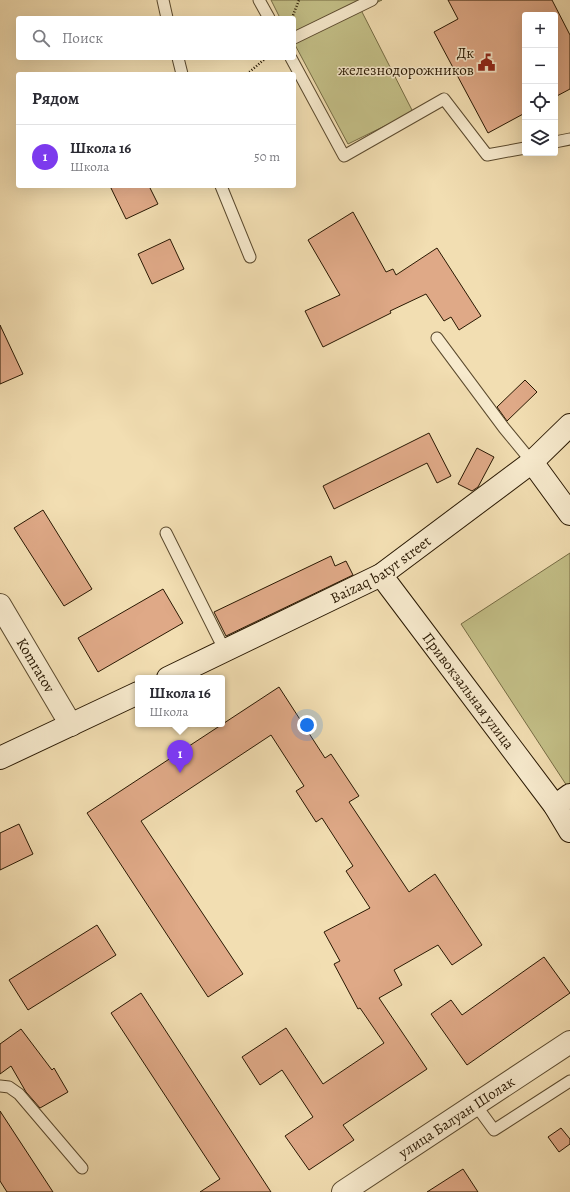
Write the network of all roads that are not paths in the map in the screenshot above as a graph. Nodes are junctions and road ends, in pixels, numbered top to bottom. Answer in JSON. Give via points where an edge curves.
{"nodes":[{"id":1,"x":163,"y":0,"type":"edge"},
{"id":2,"x":259,"y":0,"type":"edge"},
{"id":3,"x":372,"y":0,"type":"edge"},
{"id":4,"x":167,"y":16,"type":"edge"},
{"id":5,"x":268,"y":16,"type":"edge"},
{"id":6,"x":296,"y":37,"type":"edge"},
{"id":7,"x":178,"y":60,"type":"edge"},
{"id":8,"x":292,"y":60,"type":"edge"},
{"id":9,"x":182,"y":72,"type":"edge"},
{"id":10,"x":570,"y":139,"type":"edge"},
{"id":11,"x":558,"y":141,"type":"edge"},
{"id":12,"x":522,"y":149,"type":"edge"},
{"id":13,"x":222,"y":188,"type":"edge"},
{"id":14,"x":250,"y":257,"type":"dead end"},
{"id":15,"x":437,"y":338,"type":"dead end"},
{"id":16,"x":570,"y":424,"type":"edge"},
{"id":17,"x":532,"y":462,"type":"junction"},
{"id":18,"x":570,"y":514,"type":"edge"},
{"id":19,"x":166,"y":533,"type":"dead end"},
{"id":20,"x":381,"y":575,"type":"junction"},
{"id":21,"x":0,"y":605,"type":"edge"},
{"id":22,"x":225,"y":650,"type":"junction"},
{"id":23,"x":174,"y":675,"type":"edge"},
{"id":24,"x":135,"y":694,"type":"edge"},
{"id":25,"x":71,"y":725,"type":"junction"},
{"id":26,"x":0,"y":758,"type":"edge"},
{"id":27,"x":562,"y":800,"type":"edge"},
{"id":28,"x":570,"y":831,"type":"edge"},
{"id":29,"x":570,"y":1042,"type":"edge"},
{"id":30,"x":570,"y":1081,"type":"edge"},
{"id":31,"x":0,"y":1086,"type":"edge"},
{"id":32,"x":475,"y":1104,"type":"junction"},
{"id":33,"x":82,"y":1168,"type":"dead end"},
{"id":34,"x":343,"y":1192,"type":"edge"}],
"edges":[{"from":1,"to":4,"type":"lane"},
{"from":2,"to":5,"type":"lane"},
{"from":3,"to":6,"type":"lane"},
{"from":7,"to":9,"type":"lane"},
{"from":8,"to":12,"type":"lane","via":[[344,156],[444,99],[486,155]]},
{"from":10,"to":11,"type":"lane"},
{"from":13,"to":14,"type":"lane"},
{"from":15,"to":17,"type":"lane"},
{"from":16,"to":17,"type":"street","name":"Baizaq batyr street"},
{"from":17,"to":18,"type":"street"},
{"from":17,"to":20,"type":"street","name":"Baizaq batyr street"},
{"from":19,"to":22,"type":"lane"},
{"from":20,"to":22,"type":"street","name":"Baizaq batyr street"},
{"from":20,"to":27,"type":"street","name":"Привокзальная улица"},
{"from":21,"to":25,"type":"street","name":"Komratov"},
{"from":22,"to":23,"type":"street","name":"Baizaq batyr street"},
{"from":24,"to":25,"type":"street"},
{"from":25,"to":26,"type":"street"},
{"from":27,"to":28,"type":"street","name":"Привокзальная улица"},
{"from":29,"to":32,"type":"street","name":"улица Балуан Шолак"},
{"from":30,"to":32,"type":"lane","via":[[494,1130]]},
{"from":31,"to":33,"type":"lane","via":[[9,1087],[19,1094]]},
{"from":32,"to":34,"type":"street","name":"улица Балуан Шолак"}]}
